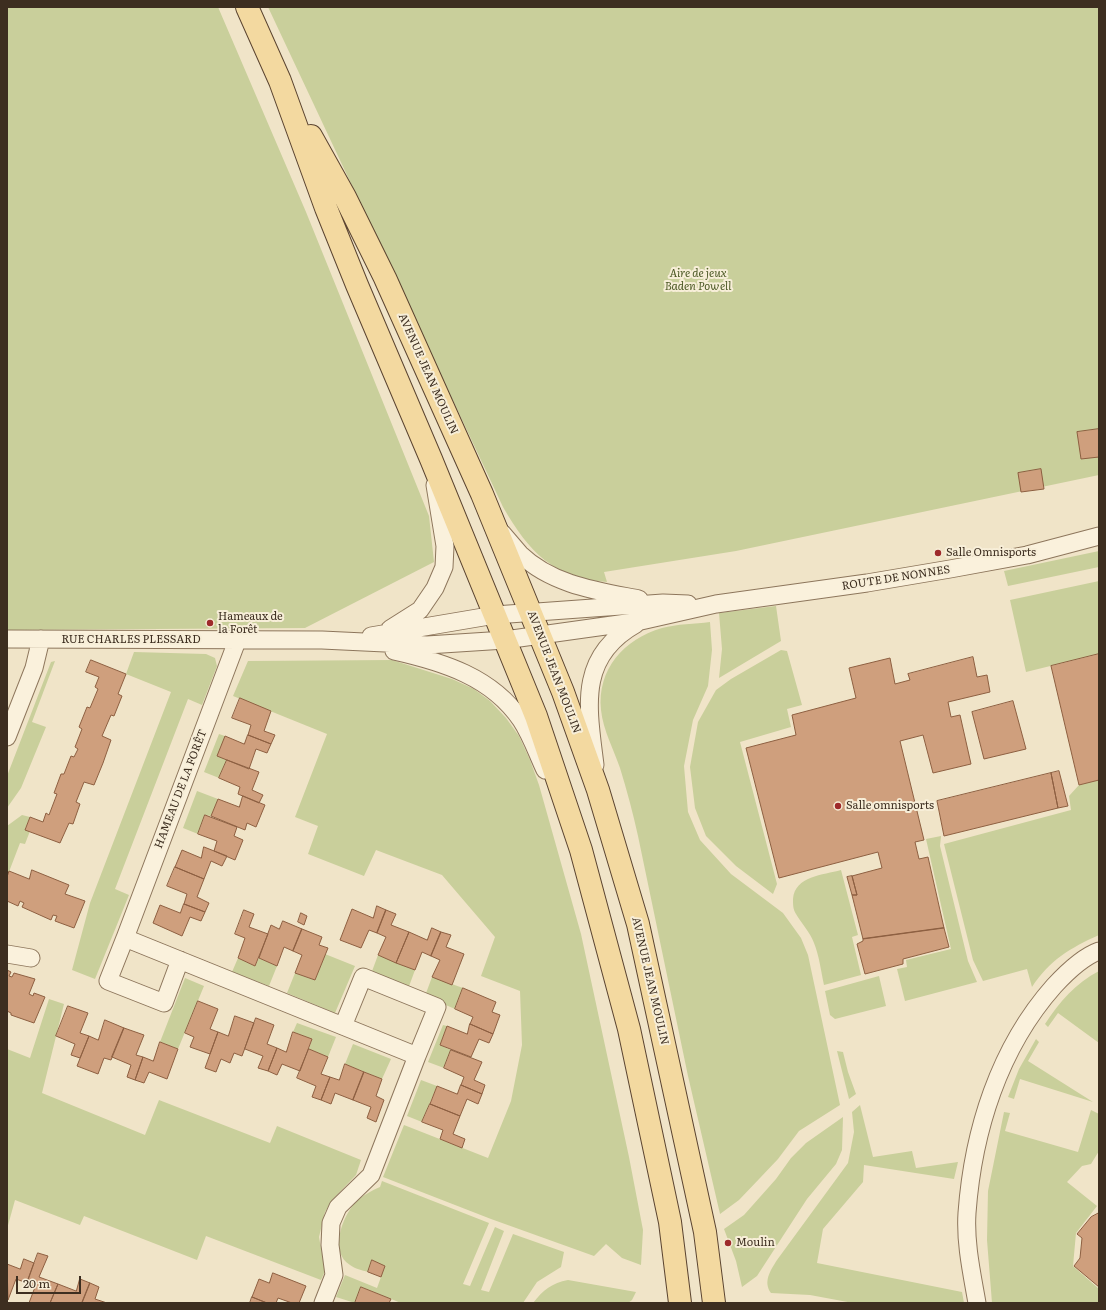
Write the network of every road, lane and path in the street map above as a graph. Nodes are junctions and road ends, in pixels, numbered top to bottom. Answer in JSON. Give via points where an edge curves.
{"nodes":[{"id":1,"x":247,"y":7,"type":"edge"},
{"id":2,"x":280,"y":81,"type":"junction"},
{"id":3,"x":431,"y":459,"type":"junction"},
{"id":4,"x":494,"y":524,"type":"junction"},
{"id":5,"x":1099,"y":536,"type":"edge"},
{"id":6,"x":663,"y":603,"type":"junction"},
{"id":7,"x":716,"y":604,"type":"junction"},
{"id":8,"x":531,"y":612,"type":"junction"},
{"id":9,"x":495,"y":615,"type":"junction"},
{"id":10,"x":641,"y":621,"type":"junction"},
{"id":11,"x":386,"y":632,"type":"junction"},
{"id":12,"x":540,"y":635,"type":"junction"},
{"id":13,"x":7,"y":639,"type":"edge"},
{"id":14,"x":41,"y":639,"type":"junction"},
{"id":15,"x":505,"y":640,"type":"junction"},
{"id":16,"x":237,"y":641,"type":"junction"},
{"id":17,"x":351,"y":641,"type":"junction"},
{"id":18,"x":7,"y":737,"type":"edge"},
{"id":19,"x":598,"y":790,"type":"junction"},
{"id":20,"x":581,"y":850,"type":"junction"},
{"id":21,"x":125,"y":938,"type":"junction"},
{"id":22,"x":1099,"y":951,"type":"edge"},
{"id":23,"x":7,"y":954,"type":"edge"},
{"id":24,"x":31,"y":958,"type":"dead end"},
{"id":25,"x":180,"y":960,"type":"junction"},
{"id":26,"x":343,"y":1026,"type":"junction"},
{"id":27,"x":417,"y":1056,"type":"junction"},
{"id":28,"x":323,"y":1303,"type":"edge"},
{"id":29,"x":680,"y":1303,"type":"edge"},
{"id":30,"x":714,"y":1303,"type":"edge"},
{"id":31,"x":977,"y":1303,"type":"edge"}],
"edges":[{"from":1,"to":2,"type":"main road","name":"AVENUE JEAN MOULIN"},
{"from":2,"to":3,"type":"main road","name":"AVENUE JEAN MOULIN","via":[[326,208]]},
{"from":2,"to":4,"type":"main road","name":"AVENUE JEAN MOULIN","via":[[346,197],[385,278]]},
{"from":3,"to":9,"type":"main road","name":"AVENUE JEAN MOULIN"},
{"from":3,"to":11,"type":"street","via":[[445,546],[444,567],[435,588],[420,610]]},
{"from":4,"to":6,"type":"street","name":"ROUTE DE NONNES","via":[[521,554],[541,570],[558,579],[584,588]]},
{"from":4,"to":8,"type":"main road","name":"AVENUE JEAN MOULIN"},
{"from":5,"to":7,"type":"street","name":"ROUTE DE NONNES","via":[[1027,555],[950,569]]},
{"from":6,"to":7,"type":"street","name":"ROUTE DE NONNES"},
{"from":6,"to":8,"type":"street","name":"ROUTE DE NONNES"},
{"from":7,"to":10,"type":"street","name":"ROUTE DE NONNES"},
{"from":8,"to":9,"type":"street","name":"RUE CHARLES PLESSARD"},
{"from":8,"to":12,"type":"main road","name":"AVENUE JEAN MOULIN"},
{"from":9,"to":11,"type":"street","name":"RUE CHARLES PLESSARD"},
{"from":9,"to":15,"type":"main road","name":"AVENUE JEAN MOULIN"},
{"from":10,"to":12,"type":"street","name":"ROUTE DE NONNES"},
{"from":10,"to":19,"type":"street","via":[[620,633],[608,644],[592,674],[588,707]]},
{"from":11,"to":17,"type":"street","name":"RUE CHARLES PLESSARD"},
{"from":12,"to":15,"type":"street","name":"RUE CHARLES PLESSARD"},
{"from":12,"to":19,"type":"main road","name":"AVENUE JEAN MOULIN"},
{"from":13,"to":14,"type":"street","name":"RUE CHARLES PLESSARD"},
{"from":14,"to":16,"type":"street","name":"RUE CHARLES PLESSARD"},
{"from":14,"to":18,"type":"street","via":[[34,668]]},
{"from":15,"to":17,"type":"street","name":"RUE CHARLES PLESSARD","via":[[427,645]]},
{"from":15,"to":20,"type":"main road","name":"AVENUE JEAN MOULIN","via":[[536,716]]},
{"from":16,"to":17,"type":"street","name":"RUE CHARLES PLESSARD"},
{"from":16,"to":21,"type":"street","name":"HAMEAU DE LA FORÊT"},
{"from":17,"to":20,"type":"street","via":[[444,665],[488,685],[506,701],[524,727]]},
{"from":19,"to":30,"type":"main road","name":"AVENUE JEAN MOULIN","via":[[638,924],[705,1232]]},
{"from":20,"to":29,"type":"main road","name":"AVENUE JEAN MOULIN","via":[[629,1029],[670,1222]]},
{"from":21,"to":25,"type":"street"},
{"from":21,"to":25,"type":"street","name":"HAMEAU DE LA FORÊT","via":[[108,981],[164,1003]]},
{"from":22,"to":31,"type":"street","via":[[1092,953],[1063,976],[1038,1005],[995,1083],[981,1124],[971,1167],[966,1215],[969,1259]]},
{"from":23,"to":24,"type":"street"},
{"from":25,"to":26,"type":"street"},
{"from":26,"to":27,"type":"street"},
{"from":26,"to":27,"type":"street","via":[[363,977],[437,1007]]},
{"from":27,"to":28,"type":"street","via":[[371,1175],[338,1207],[331,1223],[330,1245],[334,1275]]}]}
